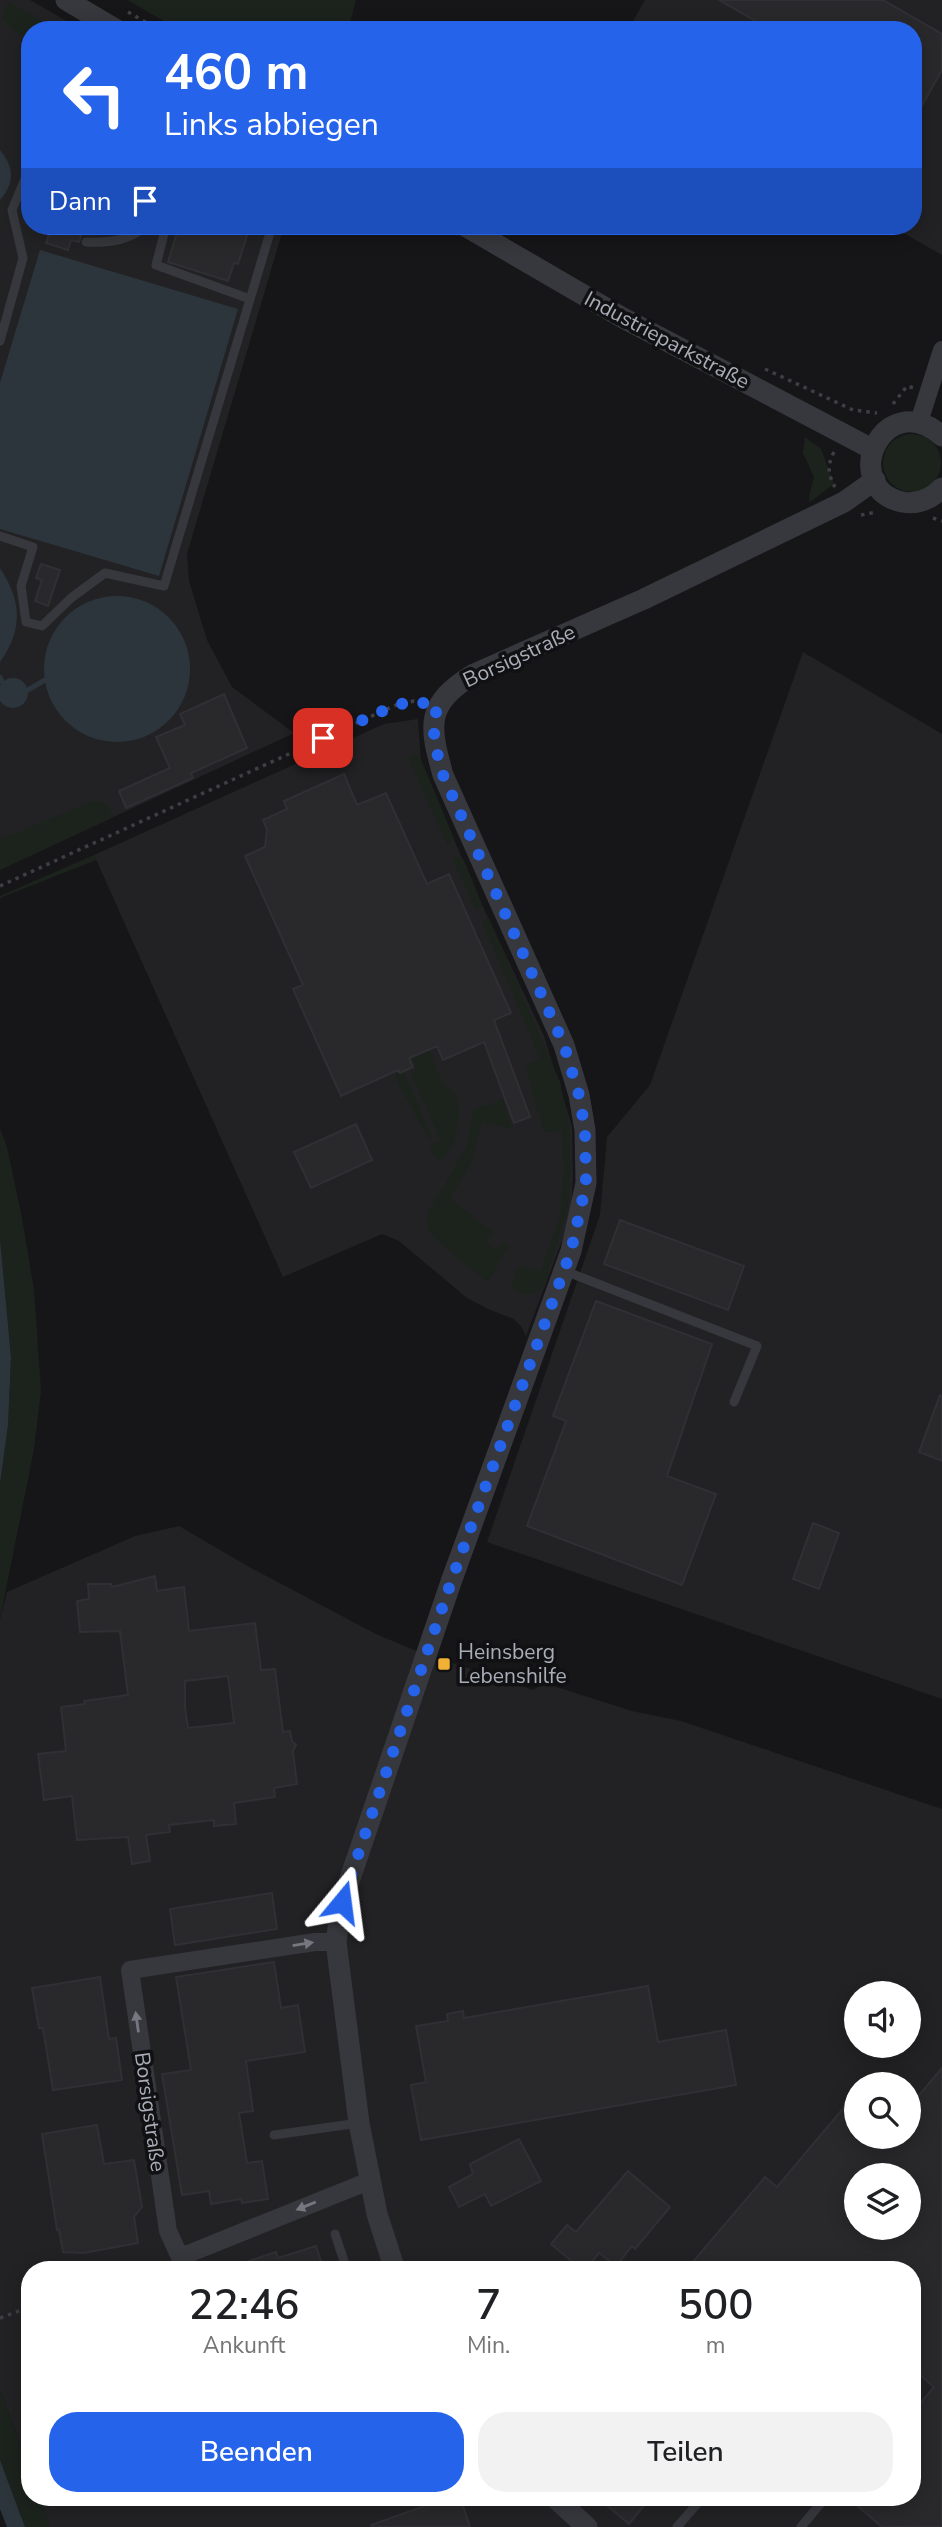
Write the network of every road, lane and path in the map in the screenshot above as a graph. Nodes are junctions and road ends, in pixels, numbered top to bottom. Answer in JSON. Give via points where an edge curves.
{"nodes":[{"id":1,"x":66,"y":0,"type":"edge"},
{"id":2,"x":122,"y":20,"type":"edge"},
{"id":3,"x":21,"y":188,"type":"edge"},
{"id":4,"x":133,"y":235,"type":"edge"},
{"id":5,"x":164,"y":235,"type":"edge"},
{"id":6,"x":480,"y":235,"type":"edge"},
{"id":7,"x":269,"y":236,"type":"dead end"},
{"id":8,"x":86,"y":242,"type":"dead end"},
{"id":9,"x":250,"y":299,"type":"junction"},
{"id":10,"x":0,"y":341,"type":"edge"},
{"id":11,"x":942,"y":349,"type":"edge"},
{"id":12,"x":758,"y":365,"type":"dead end"},
{"id":13,"x":907,"y":386,"type":"dead end"},
{"id":14,"x":891,"y":406,"type":"dead end"},
{"id":15,"x":853,"y":410,"type":"junction"},
{"id":16,"x":885,"y":411,"type":"dead end"},
{"id":17,"x":919,"y":422,"type":"junction"},
{"id":18,"x":842,"y":432,"type":"junction"},
{"id":19,"x":942,"y":436,"type":"edge"},
{"id":20,"x":872,"y":449,"type":"junction"},
{"id":21,"x":874,"y":480,"type":"junction"},
{"id":22,"x":942,"y":489,"type":"edge"},
{"id":23,"x":844,"y":502,"type":"junction"},
{"id":24,"x":880,"y":512,"type":"dead end"},
{"id":25,"x":932,"y":517,"type":"dead end"},
{"id":26,"x":942,"y":521,"type":"edge"},
{"id":27,"x":0,"y":536,"type":"edge"},
{"id":28,"x":438,"y":706,"type":"junction"},
{"id":29,"x":0,"y":886,"type":"edge"},
{"id":30,"x":564,"y":1270,"type":"junction"},
{"id":31,"x":734,"y":1402,"type":"dead end"},
{"id":32,"x":336,"y":1942,"type":"junction"},
{"id":33,"x":359,"y":2123,"type":"junction"},
{"id":34,"x":274,"y":2135,"type":"dead end"},
{"id":35,"x":369,"y":2180,"type":"junction"},
{"id":36,"x":335,"y":2234,"type":"dead end"},
{"id":37,"x":183,"y":2261,"type":"edge"},
{"id":38,"x":185,"y":2261,"type":"edge"},
{"id":39,"x":344,"y":2261,"type":"edge"},
{"id":40,"x":392,"y":2261,"type":"edge"},
{"id":41,"x":21,"y":2310,"type":"edge"},
{"id":42,"x":0,"y":2318,"type":"edge"},
{"id":43,"x":564,"y":2506,"type":"edge"},
{"id":44,"x":695,"y":2506,"type":"edge"},
{"id":45,"x":818,"y":2506,"type":"edge"},
{"id":46,"x":587,"y":2527,"type":"edge"},
{"id":47,"x":677,"y":2527,"type":"edge"},
{"id":48,"x":801,"y":2527,"type":"edge"}],
"edges":[{"from":1,"to":2,"type":"street"},
{"from":3,"to":10,"type":"lane","via":[[12,210],[23,258]]},
{"from":4,"to":8,"type":"lane","via":[[110,243]]},
{"from":5,"to":9,"type":"lane","via":[[156,265]]},
{"from":6,"to":18,"type":"street","name":"Industrieparkstraße","via":[[623,318]]},
{"from":7,"to":9,"type":"lane"},
{"from":9,"to":27,"type":"lane","via":[[164,586],[105,573],[42,626],[26,622],[22,586],[33,547]]},
{"from":11,"to":17,"type":"street"},
{"from":12,"to":15,"type":"path"},
{"from":13,"to":14,"type":"path"},
{"from":15,"to":16,"type":"path"},
{"from":15,"to":18,"type":"path"},
{"from":17,"to":19,"type":"street"},
{"from":17,"to":20,"type":"street","via":[[886,430]]},
{"from":18,"to":20,"type":"street","name":"Industrieparkstraße"},
{"from":18,"to":23,"type":"path","via":[[829,466],[830,478]]},
{"from":20,"to":21,"type":"street"},
{"from":21,"to":22,"type":"street","via":[[893,499],[906,503],[931,498]]},
{"from":21,"to":23,"type":"street","name":"Borsigstraße"},
{"from":23,"to":24,"type":"path","via":[[855,519]]},
{"from":23,"to":28,"type":"street","name":"Borsigstraße","via":[[644,599],[474,674],[452,687]]},
{"from":25,"to":26,"type":"path"},
{"from":28,"to":29,"type":"path","via":[[414,701],[396,705]]},
{"from":28,"to":30,"type":"street","via":[[433,740],[443,775],[564,1045],[579,1095],[586,1184]]},
{"from":30,"to":31,"type":"lane","via":[[757,1346]]},
{"from":30,"to":32,"type":"street","via":[[354,1862]]},
{"from":32,"to":33,"type":"street"},
{"from":37,"to":32,"type":"street","name":"Borsigstraße","one_way":true,"via":[[168,2231],[130,1970]]},
{"from":33,"to":34,"type":"lane"},
{"from":33,"to":35,"type":"street"},
{"from":35,"to":38,"type":"street","one_way":true},
{"from":35,"to":40,"type":"street"},
{"from":36,"to":39,"type":"lane"},
{"from":41,"to":42,"type":"path"},
{"from":43,"to":46,"type":"street"},
{"from":44,"to":47,"type":"lane"},
{"from":45,"to":48,"type":"lane"}]}
